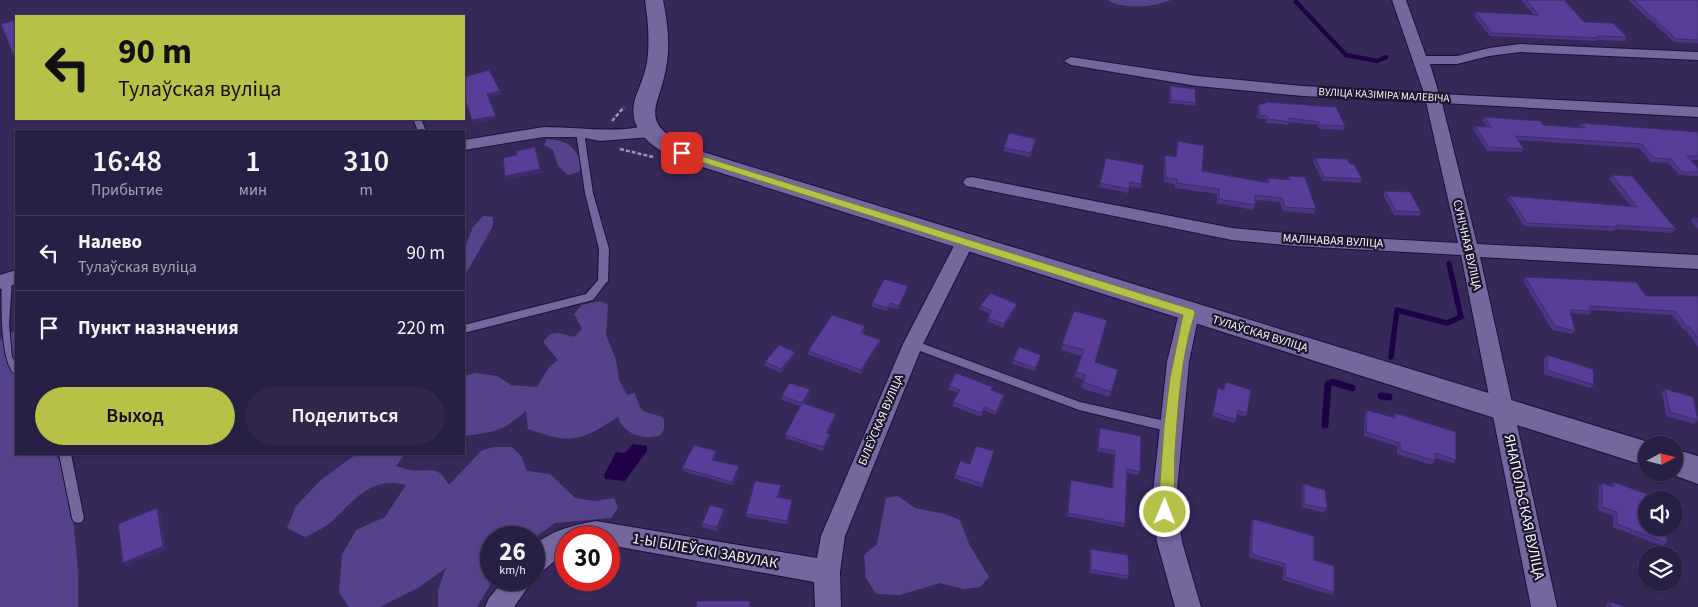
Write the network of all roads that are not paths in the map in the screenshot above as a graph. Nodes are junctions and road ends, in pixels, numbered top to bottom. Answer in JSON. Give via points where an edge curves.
{"nodes":[{"id":1,"x":654,"y":0,"type":"edge"},
{"id":2,"x":1399,"y":0,"type":"edge"},
{"id":3,"x":1698,"y":56,"type":"edge"},
{"id":4,"x":1422,"y":60,"type":"junction"},
{"id":5,"x":1071,"y":61,"type":"dead end"},
{"id":6,"x":1431,"y":90,"type":"junction"},
{"id":7,"x":1698,"y":112,"type":"edge"},
{"id":8,"x":580,"y":132,"type":"junction"},
{"id":9,"x":651,"y":132,"type":"junction"},
{"id":10,"x":465,"y":145,"type":"edge"},
{"id":11,"x":972,"y":182,"type":"dead end"},
{"id":12,"x":965,"y":242,"type":"junction"},
{"id":13,"x":1469,"y":248,"type":"junction"},
{"id":14,"x":1698,"y":262,"type":"edge"},
{"id":15,"x":8,"y":280,"type":"edge"},
{"id":16,"x":1190,"y":313,"type":"junction"},
{"id":17,"x":465,"y":329,"type":"edge"},
{"id":18,"x":913,"y":344,"type":"junction"},
{"id":19,"x":15,"y":370,"type":"edge"},
{"id":20,"x":1503,"y":408,"type":"junction"},
{"id":21,"x":1170,"y":427,"type":"junction"},
{"id":22,"x":1638,"y":451,"type":"edge"},
{"id":23,"x":65,"y":455,"type":"edge"},
{"id":24,"x":1683,"y":465,"type":"edge"},
{"id":25,"x":1698,"y":470,"type":"edge"},
{"id":26,"x":78,"y":518,"type":"dead end"},
{"id":27,"x":545,"y":550,"type":"edge"},
{"id":28,"x":826,"y":572,"type":"junction"},
{"id":29,"x":511,"y":591,"type":"edge"},
{"id":30,"x":498,"y":607,"type":"edge"},
{"id":31,"x":828,"y":607,"type":"edge"},
{"id":32,"x":1188,"y":607,"type":"edge"},
{"id":33,"x":1544,"y":607,"type":"edge"}],
"edges":[{"from":1,"to":9,"type":"main road","via":[[659,27],[658,48],[656,70],[644,110],[644,119]]},
{"from":2,"to":4,"type":"street","name":"СУНІЧНАЯ ВУЛІЦА"},
{"from":3,"to":4,"type":"street","via":[[1520,48],[1456,60]]},
{"from":4,"to":6,"type":"street","name":"СУНІЧНАЯ ВУЛІЦА"},
{"from":5,"to":6,"type":"street","name":"ВУЛІЦА КАЗІМІРА МАЛЕВІЧА","via":[[1197,81],[1303,91]]},
{"from":6,"to":7,"type":"street","name":"ВУЛІЦА КАЗІМІРА МАЛЕВІЧА"},
{"from":6,"to":13,"type":"street","name":"СУНІЧНАЯ ВУЛІЦА"},
{"from":8,"to":9,"type":"street","via":[[600,136]]},
{"from":8,"to":10,"type":"street","via":[[504,137]]},
{"from":8,"to":17,"type":"lane","via":[[604,249],[603,281],[589,297]]},
{"from":9,"to":12,"type":"main road","name":"ТУЛАЎСКАЯ ВУЛІЦА","via":[[664,144],[682,153]]},
{"from":11,"to":13,"type":"street","name":"МАЛІНАВАЯ ВУЛІЦА","via":[[1232,234]]},
{"from":12,"to":16,"type":"main road","name":"ТУЛАЎСКАЯ ВУЛІЦА"},
{"from":12,"to":18,"type":"street","name":"БІЛЕЎСКАЯ ВУЛІЦА"},
{"from":13,"to":14,"type":"street","name":"МАЛІНАВАЯ ВУЛІЦА"},
{"from":13,"to":20,"type":"street","name":"СУНІЧНАЯ ВУЛІЦА"},
{"from":15,"to":19,"type":"lane","via":[[4,324],[7,358]]},
{"from":16,"to":20,"type":"main road","name":"ТУЛАЎСКАЯ ВУЛІЦА"},
{"from":16,"to":21,"type":"street","via":[[1178,362]]},
{"from":18,"to":21,"type":"lane","via":[[1071,403]]},
{"from":18,"to":28,"type":"street","name":"БІЛЕЎСКАЯ ВУЛІЦА","via":[[833,536]]},
{"from":20,"to":22,"type":"main road","name":"ТУЛАЎСКАЯ ВУЛІЦА"},
{"from":20,"to":33,"type":"street","name":"ЯНАПОЛЬСКАЯ ВУЛІЦА"},
{"from":21,"to":32,"type":"street","via":[[1165,522]]},
{"from":23,"to":26,"type":"lane"},
{"from":24,"to":25,"type":"main road"},
{"from":27,"to":28,"type":"street","name":"1-Ы БІЛЕЎСКІ ЗАВУЛАК","via":[[566,538],[596,532]]},
{"from":28,"to":31,"type":"street","name":"БІЛЕЎСКАЯ ВУЛІЦА"},
{"from":29,"to":30,"type":"street"}]}
